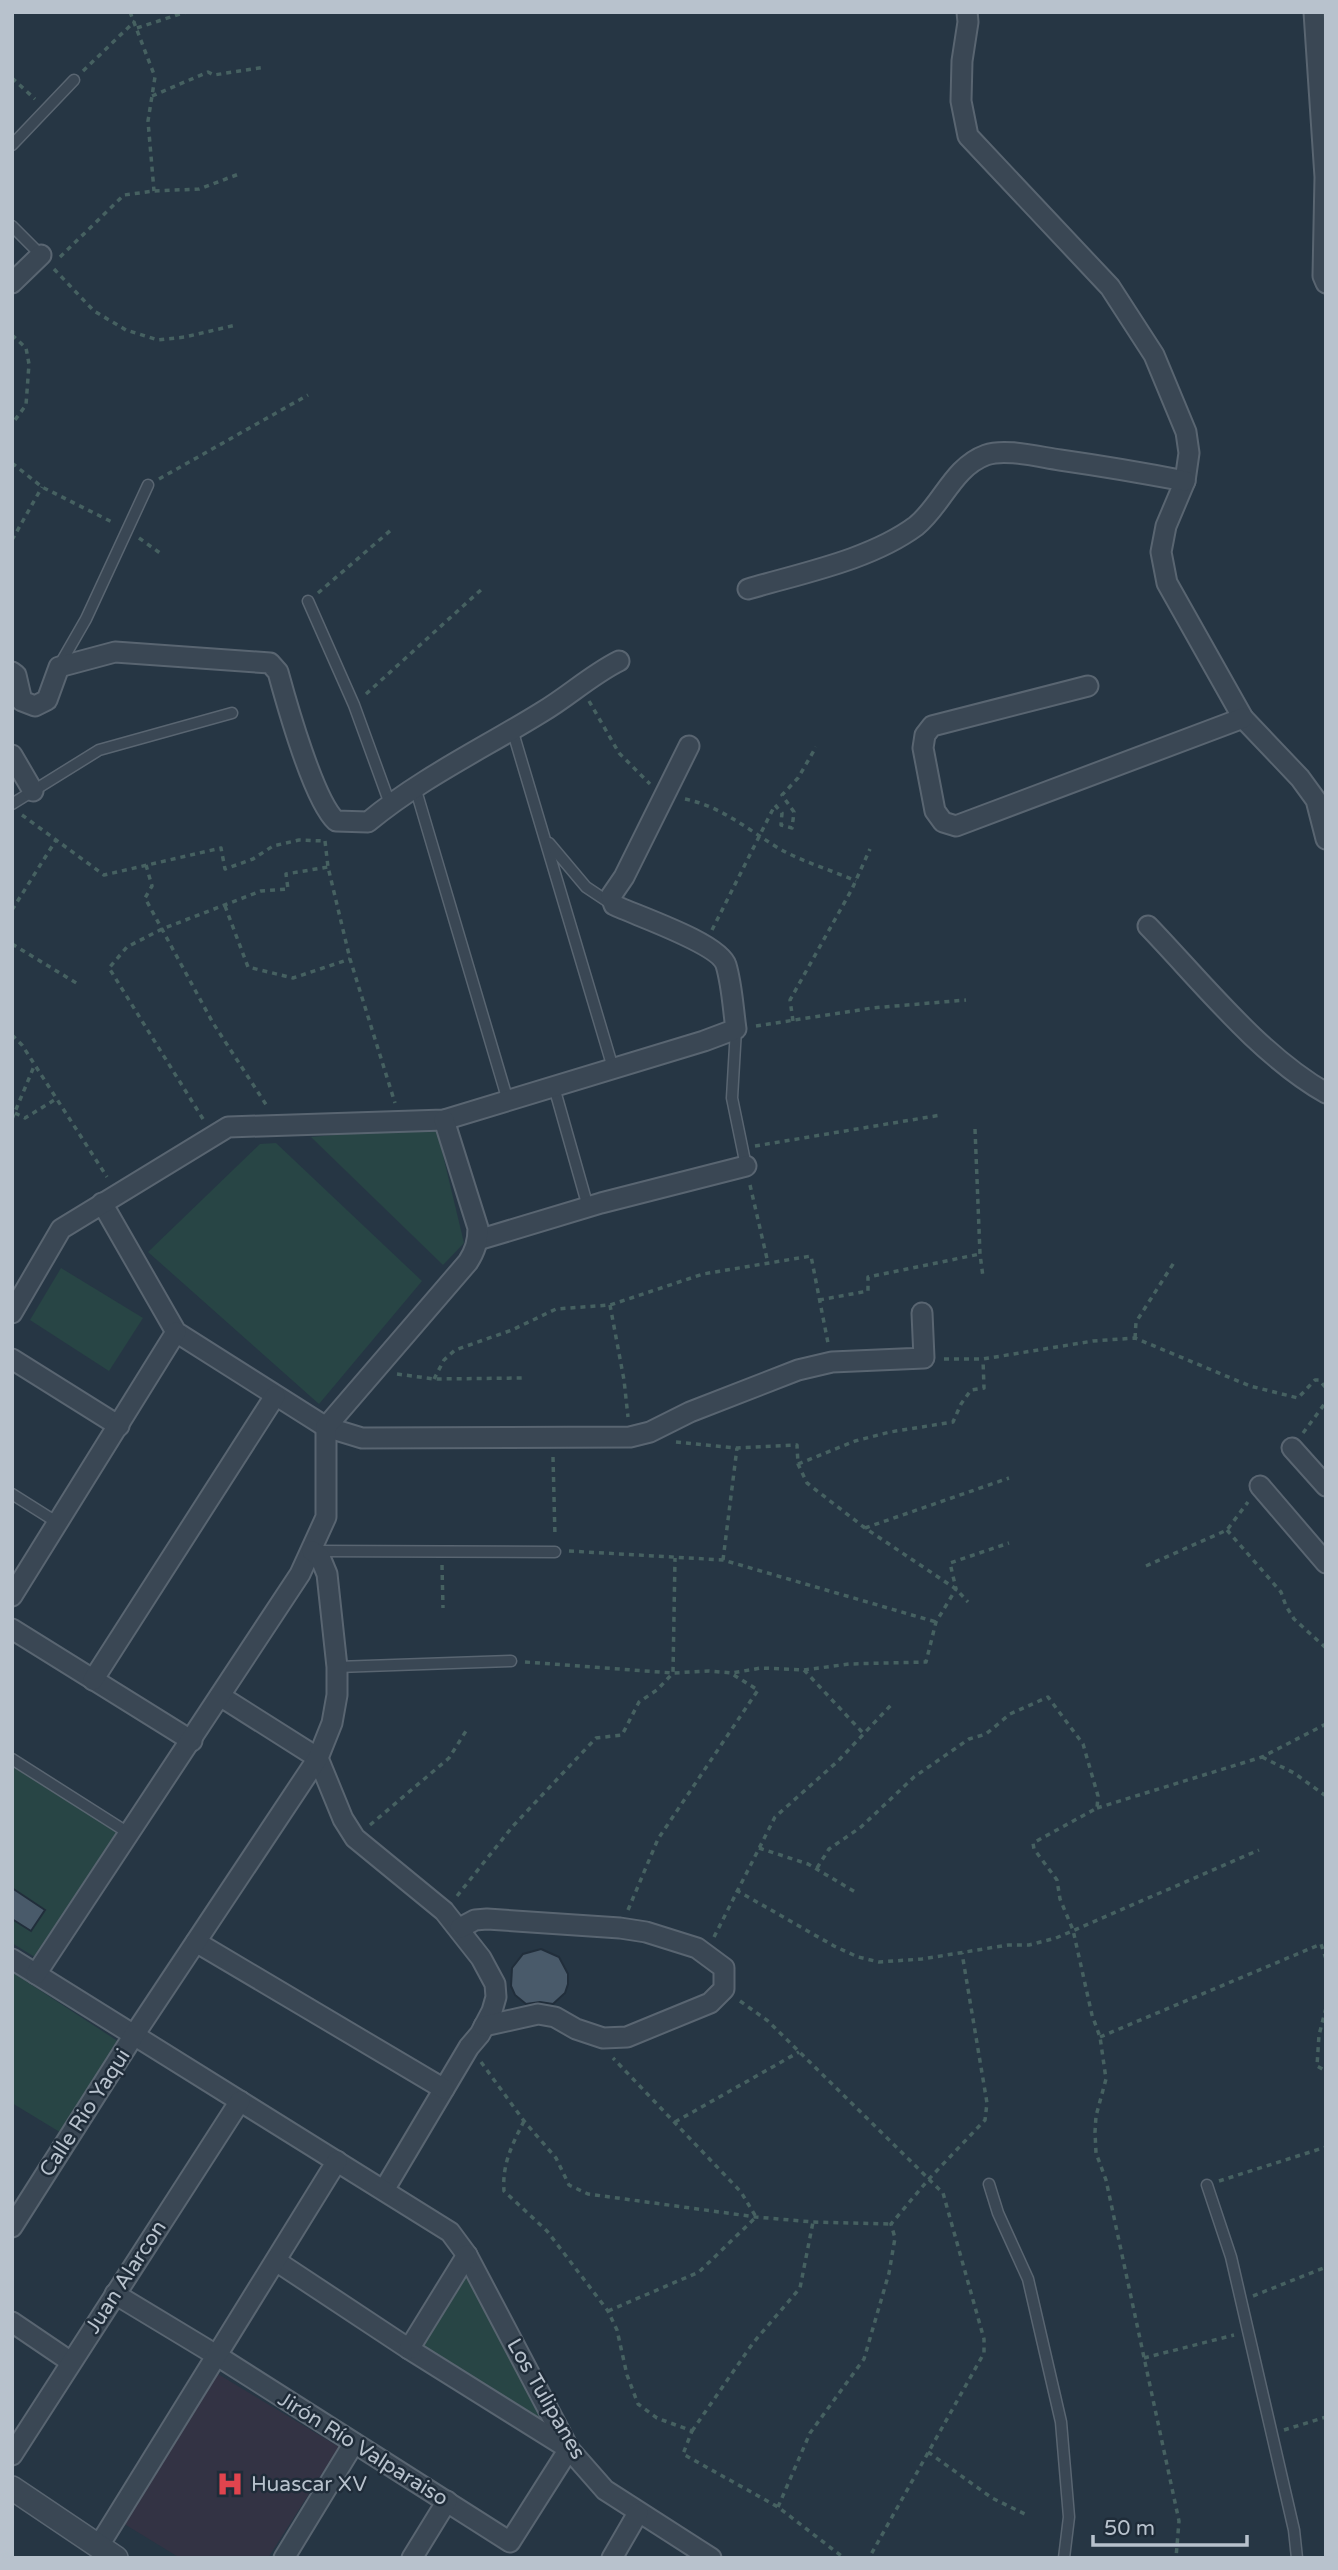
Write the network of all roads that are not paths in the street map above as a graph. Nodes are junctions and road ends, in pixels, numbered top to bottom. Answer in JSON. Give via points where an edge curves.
{"nodes":[{"id":1,"x":967,"y":12,"type":"edge"},
{"id":2,"x":1314,"y":12,"type":"edge"},
{"id":3,"x":74,"y":80,"type":"road end"},
{"id":4,"x":12,"y":145,"type":"edge"},
{"id":5,"x":12,"y":226,"type":"edge"},
{"id":6,"x":41,"y":255,"type":"joint"},
{"id":7,"x":12,"y":283,"type":"edge"},
{"id":8,"x":1326,"y":283,"type":"edge"},
{"id":9,"x":1185,"y":481,"type":"junction"},
{"id":10,"x":148,"y":485,"type":"road end"},
{"id":11,"x":747,"y":589,"type":"dead end"},
{"id":12,"x":308,"y":601,"type":"road end"},
{"id":13,"x":619,"y":662,"type":"dead end"},
{"id":14,"x":59,"y":667,"type":"junction"},
{"id":15,"x":12,"y":672,"type":"edge"},
{"id":16,"x":1088,"y":686,"type":"dead end"},
{"id":17,"x":232,"y":713,"type":"dead end"},
{"id":18,"x":1242,"y":718,"type":"junction"},
{"id":19,"x":512,"y":729,"type":"junction"},
{"id":20,"x":689,"y":746,"type":"dead end"},
{"id":21,"x":12,"y":755,"type":"edge"},
{"id":22,"x":415,"y":787,"type":"junction"},
{"id":23,"x":33,"y":791,"type":"junction"},
{"id":24,"x":390,"y":804,"type":"junction"},
{"id":25,"x":12,"y":806,"type":"edge"},
{"id":26,"x":545,"y":839,"type":"junction"},
{"id":27,"x":1326,"y":839,"type":"edge"},
{"id":28,"x":614,"y":905,"type":"junction"},
{"id":29,"x":1148,"y":926,"type":"dead end"},
{"id":30,"x":736,"y":1029,"type":"junction"},
{"id":31,"x":613,"y":1068,"type":"junction"},
{"id":32,"x":554,"y":1087,"type":"junction"},
{"id":33,"x":1326,"y":1093,"type":"edge"},
{"id":34,"x":508,"y":1102,"type":"junction"},
{"id":35,"x":444,"y":1120,"type":"junction"},
{"id":36,"x":744,"y":1157,"type":"joint"},
{"id":37,"x":110,"y":1198,"type":"junction"},
{"id":38,"x":587,"y":1207,"type":"junction"},
{"id":39,"x":478,"y":1240,"type":"junction"},
{"id":40,"x":12,"y":1313,"type":"edge"},
{"id":41,"x":922,"y":1313,"type":"dead end"},
{"id":42,"x":176,"y":1332,"type":"junction"},
{"id":43,"x":12,"y":1359,"type":"edge"},
{"id":44,"x":275,"y":1396,"type":"junction"},
{"id":45,"x":120,"y":1426,"type":"junction"},
{"id":46,"x":326,"y":1427,"type":"junction"},
{"id":47,"x":1292,"y":1448,"type":"dead end"},
{"id":48,"x":1260,"y":1486,"type":"dead end"},
{"id":49,"x":1326,"y":1486,"type":"edge"},
{"id":50,"x":12,"y":1494,"type":"edge"},
{"id":51,"x":58,"y":1523,"type":"junction"},
{"id":52,"x":312,"y":1551,"type":"junction"},
{"id":53,"x":555,"y":1552,"type":"road end"},
{"id":54,"x":1326,"y":1563,"type":"edge"},
{"id":55,"x":12,"y":1596,"type":"edge"},
{"id":56,"x":12,"y":1629,"type":"edge"},
{"id":57,"x":511,"y":1661,"type":"road end"},
{"id":58,"x":337,"y":1667,"type":"junction"},
{"id":59,"x":93,"y":1679,"type":"junction"},
{"id":60,"x":220,"y":1696,"type":"junction"},
{"id":61,"x":192,"y":1741,"type":"junction"},
{"id":62,"x":318,"y":1758,"type":"junction"},
{"id":63,"x":12,"y":1759,"type":"edge"},
{"id":64,"x":130,"y":1834,"type":"junction"},
{"id":65,"x":460,"y":1928,"type":"junction"},
{"id":66,"x":196,"y":1942,"type":"junction"},
{"id":67,"x":12,"y":1959,"type":"edge"},
{"id":68,"x":36,"y":1974,"type":"junction"},
{"id":69,"x":484,"y":2026,"type":"junction"},
{"id":70,"x":134,"y":2035,"type":"junction"},
{"id":71,"x":444,"y":2089,"type":"junction"},
{"id":72,"x":240,"y":2101,"type":"junction"},
{"id":73,"x":337,"y":2161,"type":"junction"},
{"id":74,"x":989,"y":2184,"type":"dead end"},
{"id":75,"x":1207,"y":2185,"type":"road end"},
{"id":76,"x":384,"y":2190,"type":"junction"},
{"id":77,"x":12,"y":2227,"type":"edge"},
{"id":78,"x":467,"y":2255,"type":"junction"},
{"id":79,"x":276,"y":2261,"type":"junction"},
{"id":80,"x":115,"y":2294,"type":"junction"},
{"id":81,"x":12,"y":2322,"type":"edge"},
{"id":82,"x":409,"y":2348,"type":"junction"},
{"id":83,"x":216,"y":2355,"type":"junction"},
{"id":84,"x":71,"y":2362,"type":"junction"},
{"id":85,"x":354,"y":2443,"type":"junction"},
{"id":86,"x":569,"y":2449,"type":"junction"},
{"id":87,"x":12,"y":2455,"type":"edge"},
{"id":88,"x":12,"y":2488,"type":"edge"},
{"id":89,"x":447,"y":2501,"type":"junction"},
{"id":90,"x":638,"y":2513,"type":"junction"},
{"id":91,"x":107,"y":2552,"type":"edge"},
{"id":92,"x":285,"y":2558,"type":"edge"},
{"id":93,"x":412,"y":2558,"type":"edge"},
{"id":94,"x":612,"y":2558,"type":"edge"},
{"id":95,"x":711,"y":2558,"type":"edge"},
{"id":96,"x":1065,"y":2558,"type":"edge"},
{"id":97,"x":1297,"y":2558,"type":"edge"}],
"edges":[{"from":1,"to":9,"type":"street","via":[[961,100],[968,136],[1110,287],[1154,355],[1186,432]]},
{"from":2,"to":8,"type":"street","via":[[1325,177]]},
{"from":3,"to":4,"type":"lane"},
{"from":5,"to":6,"type":"lane"},
{"from":6,"to":7,"type":"street"},
{"from":9,"to":11,"type":"street","via":[[1019,453],[988,454],[958,473],[917,525],[883,546]]},
{"from":9,"to":18,"type":"street","via":[[1166,526],[1161,552],[1167,583]]},
{"from":10,"to":14,"type":"lane"},
{"from":12,"to":24,"type":"lane","via":[[354,705]]},
{"from":13,"to":19,"type":"street"},
{"from":14,"to":15,"type":"street","via":[[47,700],[35,706],[22,701]]},
{"from":14,"to":24,"type":"street","via":[[115,652],[270,663],[278,672],[324,806],[336,821],[368,822]]},
{"from":16,"to":18,"type":"street","via":[[932,726],[923,748],[935,811],[943,822],[956,826]]},
{"from":17,"to":23,"type":"lane","via":[[99,750]]},
{"from":18,"to":27,"type":"street","via":[[1316,800]]},
{"from":19,"to":22,"type":"street"},
{"from":19,"to":26,"type":"lane"},
{"from":20,"to":28,"type":"street","via":[[611,896]]},
{"from":21,"to":23,"type":"street"},
{"from":22,"to":24,"type":"street"},
{"from":22,"to":34,"type":"lane"},
{"from":23,"to":25,"type":"lane"},
{"from":26,"to":28,"type":"lane","via":[[586,887]]},
{"from":26,"to":31,"type":"lane"},
{"from":28,"to":30,"type":"street","via":[[719,953],[726,963]]},
{"from":29,"to":33,"type":"street","via":[[1250,1034]]},
{"from":30,"to":31,"type":"street"},
{"from":30,"to":36,"type":"lane","via":[[732,1098]]},
{"from":31,"to":32,"type":"street"},
{"from":32,"to":34,"type":"street"},
{"from":32,"to":38,"type":"lane"},
{"from":34,"to":35,"type":"street"},
{"from":35,"to":37,"type":"street","via":[[228,1127]]},
{"from":35,"to":39,"type":"street"},
{"from":36,"to":38,"type":"street"},
{"from":37,"to":40,"type":"street","via":[[61,1229]]},
{"from":37,"to":42,"type":"street"},
{"from":38,"to":39,"type":"street"},
{"from":39,"to":46,"type":"street","via":[[468,1262]]},
{"from":41,"to":46,"type":"street","via":[[924,1358],[832,1362],[798,1370],[630,1437],[362,1438]]},
{"from":42,"to":44,"type":"street"},
{"from":42,"to":45,"type":"street"},
{"from":43,"to":45,"type":"street"},
{"from":44,"to":46,"type":"street"},
{"from":44,"to":59,"type":"street"},
{"from":45,"to":51,"type":"street"},
{"from":46,"to":52,"type":"street","via":[[326,1517]]},
{"from":47,"to":49,"type":"street"},
{"from":48,"to":54,"type":"street"},
{"from":50,"to":51,"type":"lane"},
{"from":51,"to":55,"type":"street"},
{"from":52,"to":53,"type":"lane"},
{"from":52,"to":58,"type":"street","name":"Calle Rio Yaqui","via":[[327,1574]]},
{"from":52,"to":60,"type":"street"},
{"from":56,"to":59,"type":"street"},
{"from":57,"to":58,"type":"lane"},
{"from":58,"to":62,"type":"street","name":"Calle Rio Yaqui","via":[[332,1723]]},
{"from":59,"to":61,"type":"street"},
{"from":60,"to":61,"type":"street"},
{"from":60,"to":62,"type":"street"},
{"from":61,"to":64,"type":"street"},
{"from":62,"to":65,"type":"street","via":[[355,1838]]},
{"from":62,"to":66,"type":"street","name":"Calle Rio Yaqui"},
{"from":63,"to":64,"type":"lane"},
{"from":64,"to":68,"type":"street"},
{"from":65,"to":69,"type":"street","via":[[495,1984],[492,2011]]},
{"from":65,"to":69,"type":"street","via":[[487,1919],[620,1928],[680,1941],[724,1968],[724,1989],[710,2003],[627,2037],[603,2038],[538,2014]]},
{"from":66,"to":70,"type":"street","name":"Calle Rio Yaqui"},
{"from":66,"to":71,"type":"street"},
{"from":67,"to":68,"type":"street"},
{"from":68,"to":70,"type":"street"},
{"from":69,"to":71,"type":"street"},
{"from":70,"to":72,"type":"street"},
{"from":70,"to":77,"type":"street","name":"Calle Rio Yaqui"},
{"from":71,"to":76,"type":"street"},
{"from":72,"to":73,"type":"street"},
{"from":72,"to":80,"type":"street","name":"Juan Alarcon"},
{"from":73,"to":76,"type":"street"},
{"from":73,"to":79,"type":"street"},
{"from":74,"to":96,"type":"lane","via":[[1028,2279],[1061,2422],[1069,2517]]},
{"from":75,"to":97,"type":"lane","via":[[1231,2256]]},
{"from":76,"to":78,"type":"street","name":"Los Tulipanes","via":[[450,2232]]},
{"from":78,"to":82,"type":"street"},
{"from":78,"to":86,"type":"street","name":"Los Tulipanes"},
{"from":79,"to":82,"type":"street"},
{"from":79,"to":83,"type":"street"},
{"from":80,"to":83,"type":"street","name":"Jirón Río Valparaiso"},
{"from":80,"to":84,"type":"street","name":"Juan Alarcon"},
{"from":81,"to":84,"type":"street"},
{"from":82,"to":86,"type":"street"},
{"from":83,"to":85,"type":"street","name":"Jirón Río Valparaiso"},
{"from":83,"to":91,"type":"street"},
{"from":84,"to":87,"type":"street","name":"Juan Alarcon"},
{"from":85,"to":89,"type":"street","name":"Jirón Río Valparaiso"},
{"from":85,"to":92,"type":"street"},
{"from":86,"to":89,"type":"street","name":"Jirón Río Valparaiso","via":[[510,2542]]},
{"from":86,"to":90,"type":"street","name":"Los Tulipanes","via":[[605,2490]]},
{"from":88,"to":91,"type":"street"},
{"from":89,"to":93,"type":"street"},
{"from":90,"to":94,"type":"street"},
{"from":90,"to":95,"type":"street","name":"Los Tulipanes"}]}
